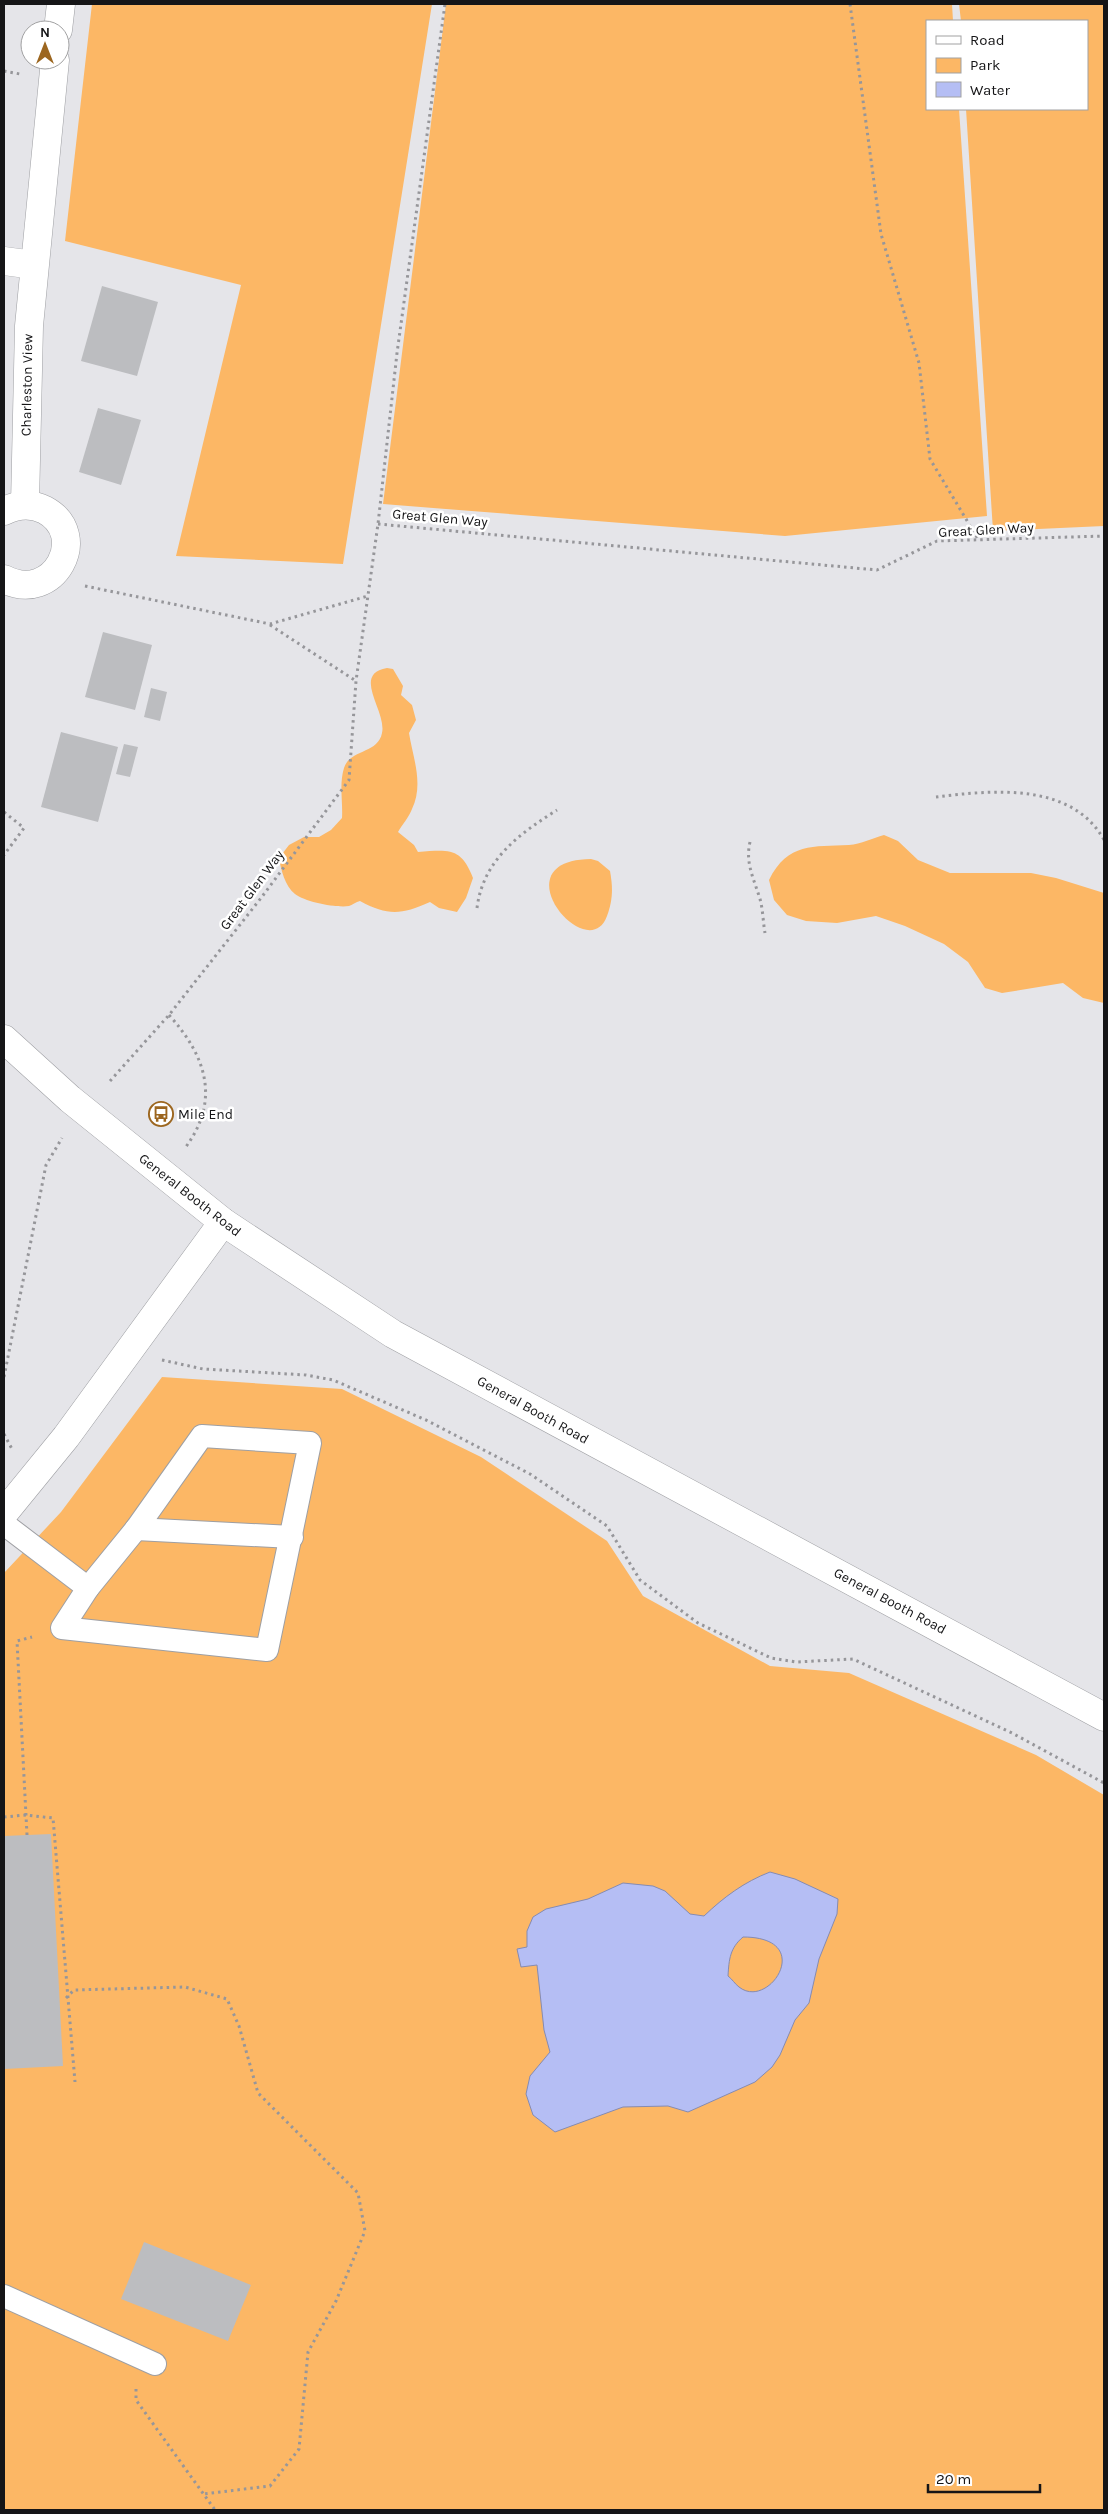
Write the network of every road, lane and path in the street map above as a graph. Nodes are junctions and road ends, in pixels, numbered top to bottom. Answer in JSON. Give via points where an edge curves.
{"nodes":[{"id":1,"x":61,"y":4,"type":"edge"},
{"id":2,"x":445,"y":4,"type":"edge"},
{"id":3,"x":850,"y":4,"type":"edge"},
{"id":4,"x":59,"y":20,"type":"edge"},
{"id":5,"x":54,"y":70,"type":"edge"},
{"id":6,"x":4,"y":261,"type":"edge"},
{"id":7,"x":34,"y":265,"type":"junction"},
{"id":8,"x":14,"y":508,"type":"edge"},
{"id":9,"x":378,"y":524,"type":"junction"},
{"id":10,"x":1104,"y":536,"type":"edge"},
{"id":11,"x":978,"y":540,"type":"junction"},
{"id":12,"x":4,"y":579,"type":"edge"},
{"id":13,"x":45,"y":580,"type":"junction"},
{"id":14,"x":368,"y":596,"type":"junction"},
{"id":15,"x":270,"y":624,"type":"junction"},
{"id":16,"x":356,"y":681,"type":"junction"},
{"id":17,"x":936,"y":797,"type":"dead end"},
{"id":18,"x":558,"y":810,"type":"dead end"},
{"id":19,"x":4,"y":812,"type":"edge"},
{"id":20,"x":1104,"y":840,"type":"edge"},
{"id":21,"x":750,"y":842,"type":"dead end"},
{"id":22,"x":4,"y":856,"type":"edge"},
{"id":23,"x":477,"y":908,"type":"dead end"},
{"id":24,"x":765,"y":933,"type":"dead end"},
{"id":25,"x":169,"y":1014,"type":"junction"},
{"id":26,"x":4,"y":1039,"type":"edge"},
{"id":27,"x":110,"y":1081,"type":"dead end"},
{"id":28,"x":62,"y":1138,"type":"dead end"},
{"id":29,"x":166,"y":1176,"type":"junction"},
{"id":30,"x":223,"y":1222,"type":"junction"},
{"id":31,"x":126,"y":1356,"type":"junction"},
{"id":32,"x":4,"y":1377,"type":"edge"},
{"id":33,"x":4,"y":1513,"type":"edge"},
{"id":34,"x":4,"y":1524,"type":"edge"},
{"id":35,"x":136,"y":1529,"type":"junction"},
{"id":36,"x":292,"y":1536,"type":"junction"},
{"id":37,"x":88,"y":1588,"type":"junction"},
{"id":38,"x":62,"y":1628,"type":"junction"},
{"id":39,"x":1104,"y":1717,"type":"edge"},
{"id":40,"x":1104,"y":1783,"type":"edge"},
{"id":41,"x":26,"y":1815,"type":"junction"},
{"id":42,"x":4,"y":1817,"type":"edge"},
{"id":43,"x":26,"y":1835,"type":"dead end"},
{"id":44,"x":66,"y":1998,"type":"junction"},
{"id":45,"x":75,"y":2082,"type":"dead end"},
{"id":46,"x":4,"y":2296,"type":"edge"},
{"id":47,"x":145,"y":2360,"type":"joint"},
{"id":48,"x":203,"y":2494,"type":"junction"},
{"id":49,"x":215,"y":2510,"type":"edge"}],
"edges":[{"from":1,"to":4,"type":"street"},
{"from":2,"to":9,"type":"path","via":[[397,353]]},
{"from":3,"to":11,"type":"path","via":[[881,234],[919,363],[930,459]]},
{"from":5,"to":7,"type":"street","name":"Charleston View"},
{"from":6,"to":7,"type":"street"},
{"from":7,"to":8,"type":"street","name":"Charleston View"},
{"from":8,"to":13,"type":"street","name":"Charleston View","via":[[38,507],[59,522],[66,548],[56,572]]},
{"from":9,"to":11,"type":"path","name":"Great Glen Way","via":[[878,570],[937,541]]},
{"from":9,"to":14,"type":"path","name":"Great Glen Way"},
{"from":10,"to":11,"type":"path","name":"Great Glen Way"},
{"from":12,"to":13,"type":"street","via":[[23,586]]},
{"from":13,"to":15,"type":"path"},
{"from":14,"to":15,"type":"path"},
{"from":14,"to":16,"type":"path","name":"Great Glen Way"},
{"from":15,"to":16,"type":"path"},
{"from":16,"to":25,"type":"path","name":"Great Glen Way","via":[[348,780],[261,898]]},
{"from":17,"to":20,"type":"path","via":[[994,793],[1059,800],[1075,807],[1092,821]]},
{"from":18,"to":23,"type":"path","via":[[531,826],[490,868]]},
{"from":19,"to":22,"type":"path","via":[[24,828]]},
{"from":21,"to":24,"type":"path","via":[[747,854],[760,899]]},
{"from":25,"to":27,"type":"path","name":"Great Glen Way"},
{"from":25,"to":29,"type":"path","via":[[197,1051],[206,1080],[203,1113],[190,1142]]},
{"from":26,"to":29,"type":"street","name":"General Booth Road","via":[[70,1099]]},
{"from":28,"to":32,"type":"path","via":[[46,1165]]},
{"from":29,"to":30,"type":"street","name":"General Booth Road"},
{"from":30,"to":31,"type":"street"},
{"from":30,"to":39,"type":"street","name":"General Booth Road","via":[[393,1334]]},
{"from":31,"to":33,"type":"street"},
{"from":31,"to":40,"type":"path","via":[[144,1368],[153,1357],[172,1364],[203,1368],[333,1380],[426,1420],[530,1474],[607,1526],[640,1580],[698,1623],[771,1658],[796,1662],[853,1659],[1012,1733]]},
{"from":34,"to":37,"type":"lane"},
{"from":35,"to":36,"type":"lane"},
{"from":35,"to":36,"type":"lane","via":[[202,1436],[310,1444]]},
{"from":35,"to":37,"type":"lane"},
{"from":36,"to":38,"type":"lane","via":[[268,1650]]},
{"from":37,"to":38,"type":"lane"},
{"from":38,"to":41,"type":"path","via":[[17,1641]]},
{"from":41,"to":42,"type":"path"},
{"from":41,"to":43,"type":"path"},
{"from":41,"to":44,"type":"path","via":[[53,1818]]},
{"from":44,"to":45,"type":"path"},
{"from":44,"to":48,"type":"path","via":[[74,1990],[185,1987],[227,1999],[239,2026],[258,2094],[358,2193],[365,2232],[336,2301],[308,2352],[299,2449],[270,2486]]},
{"from":46,"to":47,"type":"lane"},
{"from":47,"to":48,"type":"path","via":[[136,2400]]},
{"from":48,"to":49,"type":"path"}]}
